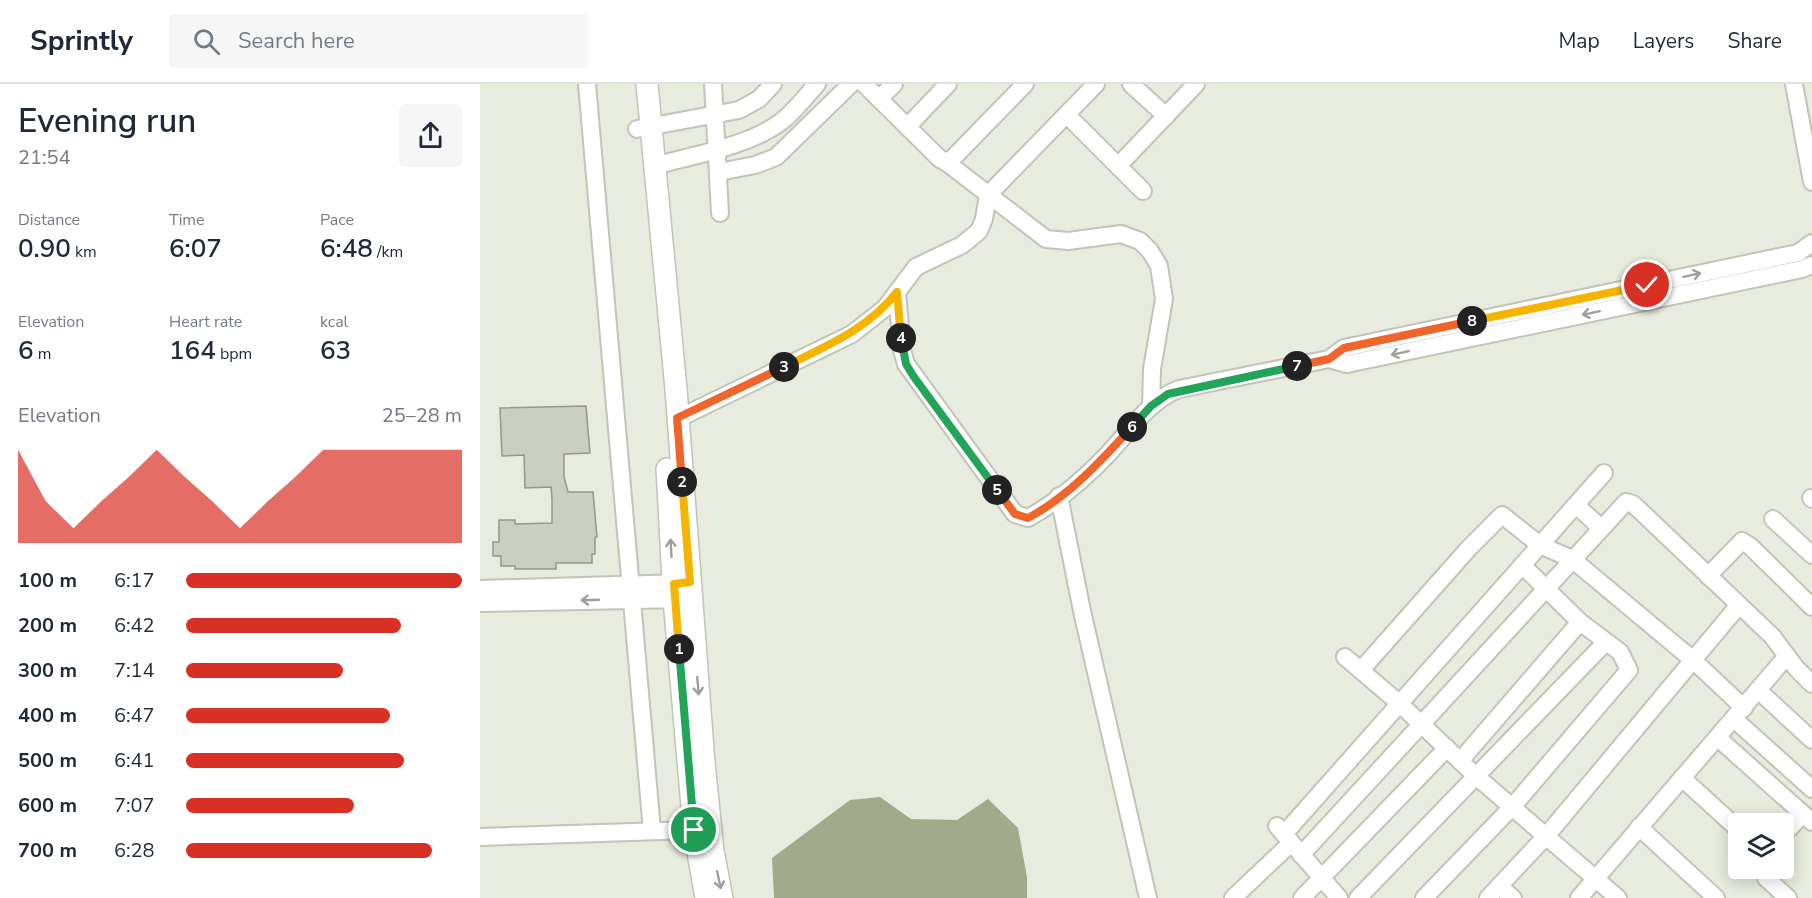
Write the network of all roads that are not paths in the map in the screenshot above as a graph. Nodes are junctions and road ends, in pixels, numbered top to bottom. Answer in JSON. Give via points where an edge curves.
{"nodes":[{"id":1,"x":587,"y":84,"type":"edge"},
{"id":2,"x":634,"y":84,"type":"edge"},
{"id":3,"x":647,"y":84,"type":"edge"},
{"id":4,"x":713,"y":84,"type":"edge"},
{"id":5,"x":773,"y":84,"type":"edge"},
{"id":6,"x":817,"y":84,"type":"edge"},
{"id":7,"x":852,"y":84,"type":"edge"},
{"id":8,"x":864,"y":84,"type":"edge"},
{"id":9,"x":894,"y":84,"type":"edge"},
{"id":10,"x":948,"y":84,"type":"edge"},
{"id":11,"x":1025,"y":84,"type":"edge"},
{"id":12,"x":1096,"y":84,"type":"edge"},
{"id":13,"x":1131,"y":84,"type":"edge"},
{"id":14,"x":1196,"y":84,"type":"edge"},
{"id":15,"x":1794,"y":84,"type":"edge"},
{"id":16,"x":879,"y":99,"type":"junction"},
{"id":17,"x":714,"y":115,"type":"junction"},
{"id":18,"x":1067,"y":115,"type":"junction"},
{"id":19,"x":1166,"y":116,"type":"junction"},
{"id":20,"x":907,"y":127,"type":"junction"},
{"id":21,"x":644,"y":128,"type":"junction"},
{"id":22,"x":717,"y":148,"type":"junction"},
{"id":23,"x":946,"y":162,"type":"junction"},
{"id":24,"x":654,"y":166,"type":"junction"},
{"id":25,"x":1118,"y":166,"type":"junction"},
{"id":26,"x":719,"y":172,"type":"junction"},
{"id":27,"x":1812,"y":182,"type":"edge"},
{"id":28,"x":1143,"y":191,"type":"dead end"},
{"id":29,"x":988,"y":195,"type":"junction"},
{"id":30,"x":720,"y":213,"type":"dead end"},
{"id":31,"x":1810,"y":252,"type":"edge"},
{"id":32,"x":897,"y":292,"type":"junction"},
{"id":33,"x":1151,"y":406,"type":"junction"},
{"id":34,"x":677,"y":418,"type":"junction"},
{"id":35,"x":1604,"y":473,"type":"dead end"},
{"id":36,"x":1059,"y":496,"type":"junction"},
{"id":37,"x":1576,"y":505,"type":"junction"},
{"id":38,"x":1773,"y":519,"type":"dead end"},
{"id":39,"x":1600,"y":528,"type":"junction"},
{"id":40,"x":1540,"y":545,"type":"junction"},
{"id":41,"x":1812,"y":555,"type":"edge"},
{"id":42,"x":1572,"y":559,"type":"junction"},
{"id":43,"x":1522,"y":565,"type":"junction"},
{"id":44,"x":1708,"y":576,"type":"junction"},
{"id":45,"x":1546,"y":587,"type":"junction"},
{"id":46,"x":480,"y":589,"type":"edge"},
{"id":47,"x":682,"y":591,"type":"junction"},
{"id":48,"x":632,"y":592,"type":"junction"},
{"id":49,"x":480,"y":603,"type":"edge"},
{"id":50,"x":1739,"y":605,"type":"junction"},
{"id":51,"x":1812,"y":607,"type":"edge"},
{"id":52,"x":1580,"y":622,"type":"junction"},
{"id":53,"x":1602,"y":646,"type":"dead end"},
{"id":54,"x":1787,"y":656,"type":"junction"},
{"id":55,"x":1345,"y":657,"type":"dead end"},
{"id":56,"x":1693,"y":660,"type":"junction"},
{"id":57,"x":1361,"y":670,"type":"junction"},
{"id":58,"x":1812,"y":684,"type":"edge"},
{"id":59,"x":1759,"y":691,"type":"junction"},
{"id":60,"x":1399,"y":703,"type":"junction"},
{"id":61,"x":1739,"y":713,"type":"junction"},
{"id":62,"x":1421,"y":724,"type":"junction"},
{"id":63,"x":1718,"y":738,"type":"junction"},
{"id":64,"x":1812,"y":740,"type":"edge"},
{"id":65,"x":1446,"y":748,"type":"junction"},
{"id":66,"x":1460,"y":761,"type":"junction"},
{"id":67,"x":1477,"y":777,"type":"junction"},
{"id":68,"x":1682,"y":778,"type":"junction"},
{"id":69,"x":1812,"y":789,"type":"edge"},
{"id":70,"x":1513,"y":806,"type":"junction"},
{"id":71,"x":1807,"y":818,"type":"edge"},
{"id":72,"x":1728,"y":820,"type":"edge"},
{"id":73,"x":1639,"y":827,"type":"junction"},
{"id":74,"x":1794,"y":827,"type":"edge"},
{"id":75,"x":694,"y":830,"type":"junction"},
{"id":76,"x":652,"y":831,"type":"junction"},
{"id":77,"x":1546,"y":835,"type":"junction"},
{"id":78,"x":480,"y":837,"type":"edge"},
{"id":79,"x":1288,"y":840,"type":"junction"},
{"id":80,"x":1322,"y":878,"type":"junction"},
{"id":81,"x":1596,"y":878,"type":"junction"},
{"id":82,"x":1767,"y":879,"type":"edge"},
{"id":83,"x":1494,"y":892,"type":"edge"},
{"id":84,"x":706,"y":898,"type":"edge"},
{"id":85,"x":722,"y":898,"type":"edge"},
{"id":86,"x":1148,"y":898,"type":"edge"},
{"id":87,"x":1233,"y":898,"type":"edge"},
{"id":88,"x":1302,"y":898,"type":"edge"},
{"id":89,"x":1339,"y":898,"type":"edge"},
{"id":90,"x":1358,"y":898,"type":"edge"},
{"id":91,"x":1424,"y":898,"type":"edge"},
{"id":92,"x":1513,"y":898,"type":"edge"},
{"id":93,"x":1579,"y":898,"type":"edge"},
{"id":94,"x":1618,"y":898,"type":"edge"},
{"id":95,"x":1716,"y":898,"type":"edge"},
{"id":96,"x":1788,"y":898,"type":"edge"}],
"edges":[{"from":1,"to":48,"type":"street"},
{"from":2,"to":21,"type":"main road"},
{"from":3,"to":21,"type":"main road"},
{"from":4,"to":17,"type":"street"},
{"from":5,"to":17,"type":"street","via":[[750,105]]},
{"from":6,"to":22,"type":"street","via":[[783,121]]},
{"from":7,"to":26,"type":"street","via":[[776,157]]},
{"from":8,"to":16,"type":"street"},
{"from":9,"to":16,"type":"street"},
{"from":10,"to":20,"type":"street"},
{"from":11,"to":23,"type":"street"},
{"from":12,"to":18,"type":"street"},
{"from":13,"to":19,"type":"street"},
{"from":14,"to":19,"type":"street"},
{"from":15,"to":27,"type":"street"},
{"from":16,"to":20,"type":"street"},
{"from":17,"to":21,"type":"street"},
{"from":17,"to":22,"type":"street"},
{"from":18,"to":25,"type":"street"},
{"from":18,"to":29,"type":"street"},
{"from":19,"to":25,"type":"street"},
{"from":20,"to":23,"type":"street"},
{"from":21,"to":24,"type":"main road"},
{"from":47,"to":21,"type":"main road","one_way":true,"via":[[662,390]]},
{"from":22,"to":24,"type":"street"},
{"from":22,"to":26,"type":"street"},
{"from":23,"to":29,"type":"street"},
{"from":24,"to":34,"type":"main road"},
{"from":25,"to":28,"type":"street"},
{"from":26,"to":30,"type":"street"},
{"from":29,"to":32,"type":"street","via":[[979,231],[916,267]]},
{"from":29,"to":33,"type":"street","via":[[1046,239],[1068,241],[1121,234],[1140,241],[1150,251],[1159,266],[1164,299],[1152,369]]},
{"from":31,"to":33,"type":"street","via":[[1344,348],[1329,359],[1179,390]]},
{"from":32,"to":34,"type":"street","via":[[885,308],[852,334]]},
{"from":32,"to":36,"type":"street","via":[[906,364],[1015,514],[1028,518]]},
{"from":33,"to":36,"type":"street","via":[[1107,455]]},
{"from":34,"to":47,"type":"main road"},
{"from":35,"to":37,"type":"street"},
{"from":36,"to":86,"type":"street"},
{"from":37,"to":39,"type":"street"},
{"from":37,"to":40,"type":"street"},
{"from":38,"to":41,"type":"street"},
{"from":39,"to":42,"type":"street"},
{"from":39,"to":44,"type":"street","via":[[1621,505],[1633,504]]},
{"from":40,"to":42,"type":"street"},
{"from":40,"to":43,"type":"street"},
{"from":40,"to":57,"type":"street","via":[[1502,515]]},
{"from":42,"to":45,"type":"street"},
{"from":42,"to":56,"type":"street"},
{"from":43,"to":45,"type":"street"},
{"from":43,"to":60,"type":"street"},
{"from":44,"to":50,"type":"street"},
{"from":44,"to":51,"type":"street","via":[[1742,541]]},
{"from":45,"to":52,"type":"street"},
{"from":45,"to":62,"type":"street"},
{"from":46,"to":48,"type":"street"},
{"from":47,"to":48,"type":"street"},
{"from":47,"to":75,"type":"main road"},
{"from":47,"to":85,"type":"main road","one_way":true},
{"from":48,"to":49,"type":"street","one_way":true},
{"from":48,"to":76,"type":"street"},
{"from":50,"to":54,"type":"street"},
{"from":50,"to":56,"type":"street"},
{"from":52,"to":66,"type":"street"},
{"from":52,"to":70,"type":"street","via":[[1620,652],[1629,670]]},
{"from":53,"to":67,"type":"street"},
{"from":54,"to":58,"type":"street"},
{"from":54,"to":59,"type":"street"},
{"from":55,"to":57,"type":"street"},
{"from":56,"to":61,"type":"street"},
{"from":56,"to":77,"type":"street"},
{"from":57,"to":60,"type":"street"},
{"from":59,"to":61,"type":"street"},
{"from":59,"to":64,"type":"street"},
{"from":60,"to":62,"type":"street"},
{"from":60,"to":79,"type":"street"},
{"from":61,"to":63,"type":"street"},
{"from":61,"to":69,"type":"street"},
{"from":62,"to":65,"type":"street"},
{"from":62,"to":79,"type":"street"},
{"from":63,"to":68,"type":"street"},
{"from":63,"to":71,"type":"street"},
{"from":65,"to":66,"type":"street"},
{"from":65,"to":80,"type":"street"},
{"from":66,"to":67,"type":"street"},
{"from":67,"to":70,"type":"street"},
{"from":67,"to":90,"type":"street"},
{"from":68,"to":72,"type":"street"},
{"from":68,"to":73,"type":"street"},
{"from":70,"to":77,"type":"street"},
{"from":70,"to":91,"type":"street"},
{"from":71,"to":74,"type":"street"},
{"from":73,"to":81,"type":"street"},
{"from":73,"to":95,"type":"street"},
{"from":75,"to":76,"type":"street"},
{"from":75,"to":84,"type":"main road"},
{"from":76,"to":78,"type":"street"},
{"from":77,"to":81,"type":"street"},
{"from":77,"to":83,"type":"street"},
{"from":79,"to":80,"type":"street"},
{"from":79,"to":87,"type":"street"},
{"from":80,"to":88,"type":"street"},
{"from":80,"to":89,"type":"street"},
{"from":81,"to":93,"type":"street"},
{"from":81,"to":94,"type":"street"},
{"from":82,"to":96,"type":"street"},
{"from":83,"to":92,"type":"street"}]}
